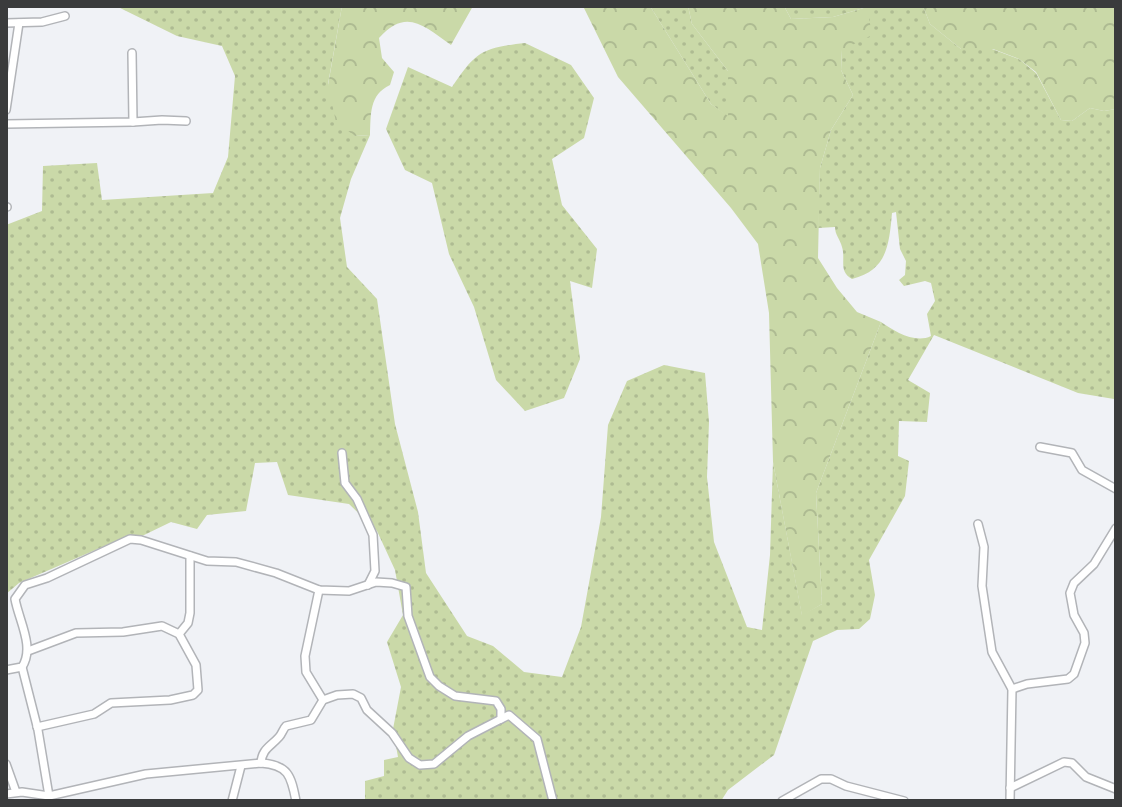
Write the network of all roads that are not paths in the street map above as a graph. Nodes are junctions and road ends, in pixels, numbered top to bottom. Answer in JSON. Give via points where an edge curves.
{"nodes":[{"id":1,"x":65,"y":16,"type":"dead end"},
{"id":2,"x":6,"y":23,"type":"edge"},
{"id":3,"x":19,"y":23,"type":"junction"},
{"id":4,"x":132,"y":53,"type":"dead end"},
{"id":5,"x":6,"y":110,"type":"edge"},
{"id":6,"x":186,"y":121,"type":"dead end"},
{"id":7,"x":133,"y":122,"type":"junction"},
{"id":8,"x":6,"y":124,"type":"edge"},
{"id":9,"x":1040,"y":447,"type":"dead end"},
{"id":10,"x":342,"y":453,"type":"dead end"},
{"id":11,"x":1116,"y":489,"type":"edge"},
{"id":12,"x":978,"y":524,"type":"dead end"},
{"id":13,"x":1116,"y":528,"type":"edge"},
{"id":14,"x":190,"y":556,"type":"junction"},
{"id":15,"x":368,"y":585,"type":"junction"},
{"id":16,"x":319,"y":590,"type":"junction"},
{"id":17,"x":15,"y":599,"type":"junction"},
{"id":18,"x":6,"y":602,"type":"edge"},
{"id":19,"x":179,"y":634,"type":"junction"},
{"id":20,"x":28,"y":651,"type":"junction"},
{"id":21,"x":22,"y":667,"type":"junction"},
{"id":22,"x":6,"y":670,"type":"edge"},
{"id":23,"x":1012,"y":689,"type":"junction"},
{"id":24,"x":323,"y":700,"type":"junction"},
{"id":25,"x":501,"y":719,"type":"junction"},
{"id":26,"x":37,"y":727,"type":"junction"},
{"id":27,"x":261,"y":763,"type":"junction"},
{"id":28,"x":6,"y":764,"type":"edge"},
{"id":29,"x":241,"y":766,"type":"junction"},
{"id":30,"x":1010,"y":788,"type":"junction"},
{"id":31,"x":1116,"y":789,"type":"edge"},
{"id":32,"x":16,"y":792,"type":"junction"},
{"id":33,"x":6,"y":794,"type":"edge"},
{"id":34,"x":49,"y":796,"type":"junction"},
{"id":35,"x":232,"y":801,"type":"edge"},
{"id":36,"x":296,"y":801,"type":"edge"},
{"id":37,"x":553,"y":801,"type":"edge"},
{"id":38,"x":782,"y":801,"type":"edge"},
{"id":39,"x":904,"y":801,"type":"edge"},
{"id":40,"x":1010,"y":801,"type":"edge"}],
"edges":[{"from":1,"to":3,"type":"street"},
{"from":2,"to":3,"type":"street"},
{"from":3,"to":5,"type":"street"},
{"from":4,"to":7,"type":"street"},
{"from":6,"to":7,"type":"street"},
{"from":7,"to":8,"type":"street"},
{"from":9,"to":11,"type":"street","via":[[1072,453],[1082,470]]},
{"from":10,"to":15,"type":"street","via":[[345,483],[373,535],[375,571]]},
{"from":12,"to":23,"type":"street","via":[[992,652]]},
{"from":13,"to":23,"type":"street","via":[[1070,593],[1085,643],[1074,674]]},
{"from":14,"to":16,"type":"street","via":[[236,562]]},
{"from":14,"to":17,"type":"street","via":[[130,539],[25,585]]},
{"from":14,"to":19,"type":"street","via":[[190,613]]},
{"from":15,"to":16,"type":"street","via":[[349,591]]},
{"from":15,"to":25,"type":"street","via":[[406,587],[408,616],[430,677],[455,696],[496,701]]},
{"from":16,"to":24,"type":"street","via":[[305,656],[306,672]]},
{"from":17,"to":18,"type":"street"},
{"from":17,"to":20,"type":"street"},
{"from":19,"to":20,"type":"street","via":[[162,626],[76,633]]},
{"from":19,"to":26,"type":"street","via":[[196,665],[197,693],[111,703],[94,714]]},
{"from":20,"to":21,"type":"street"},
{"from":21,"to":22,"type":"street"},
{"from":21,"to":26,"type":"street"},
{"from":23,"to":30,"type":"street"},
{"from":24,"to":25,"type":"street","via":[[353,694],[361,698],[420,765],[434,764],[468,736]]},
{"from":24,"to":27,"type":"street","via":[[311,720],[286,726],[270,742]]},
{"from":25,"to":37,"type":"street","via":[[509,715],[537,739]]},
{"from":26,"to":34,"type":"street"},
{"from":27,"to":29,"type":"street"},
{"from":27,"to":36,"type":"street","via":[[283,768]]},
{"from":28,"to":32,"type":"street"},
{"from":29,"to":34,"type":"street","via":[[146,774]]},
{"from":29,"to":35,"type":"street"},
{"from":30,"to":31,"type":"street","via":[[1064,762]]},
{"from":30,"to":40,"type":"street"},
{"from":32,"to":33,"type":"street"},
{"from":32,"to":34,"type":"street"},
{"from":38,"to":39,"type":"street","via":[[821,779]]}]}
